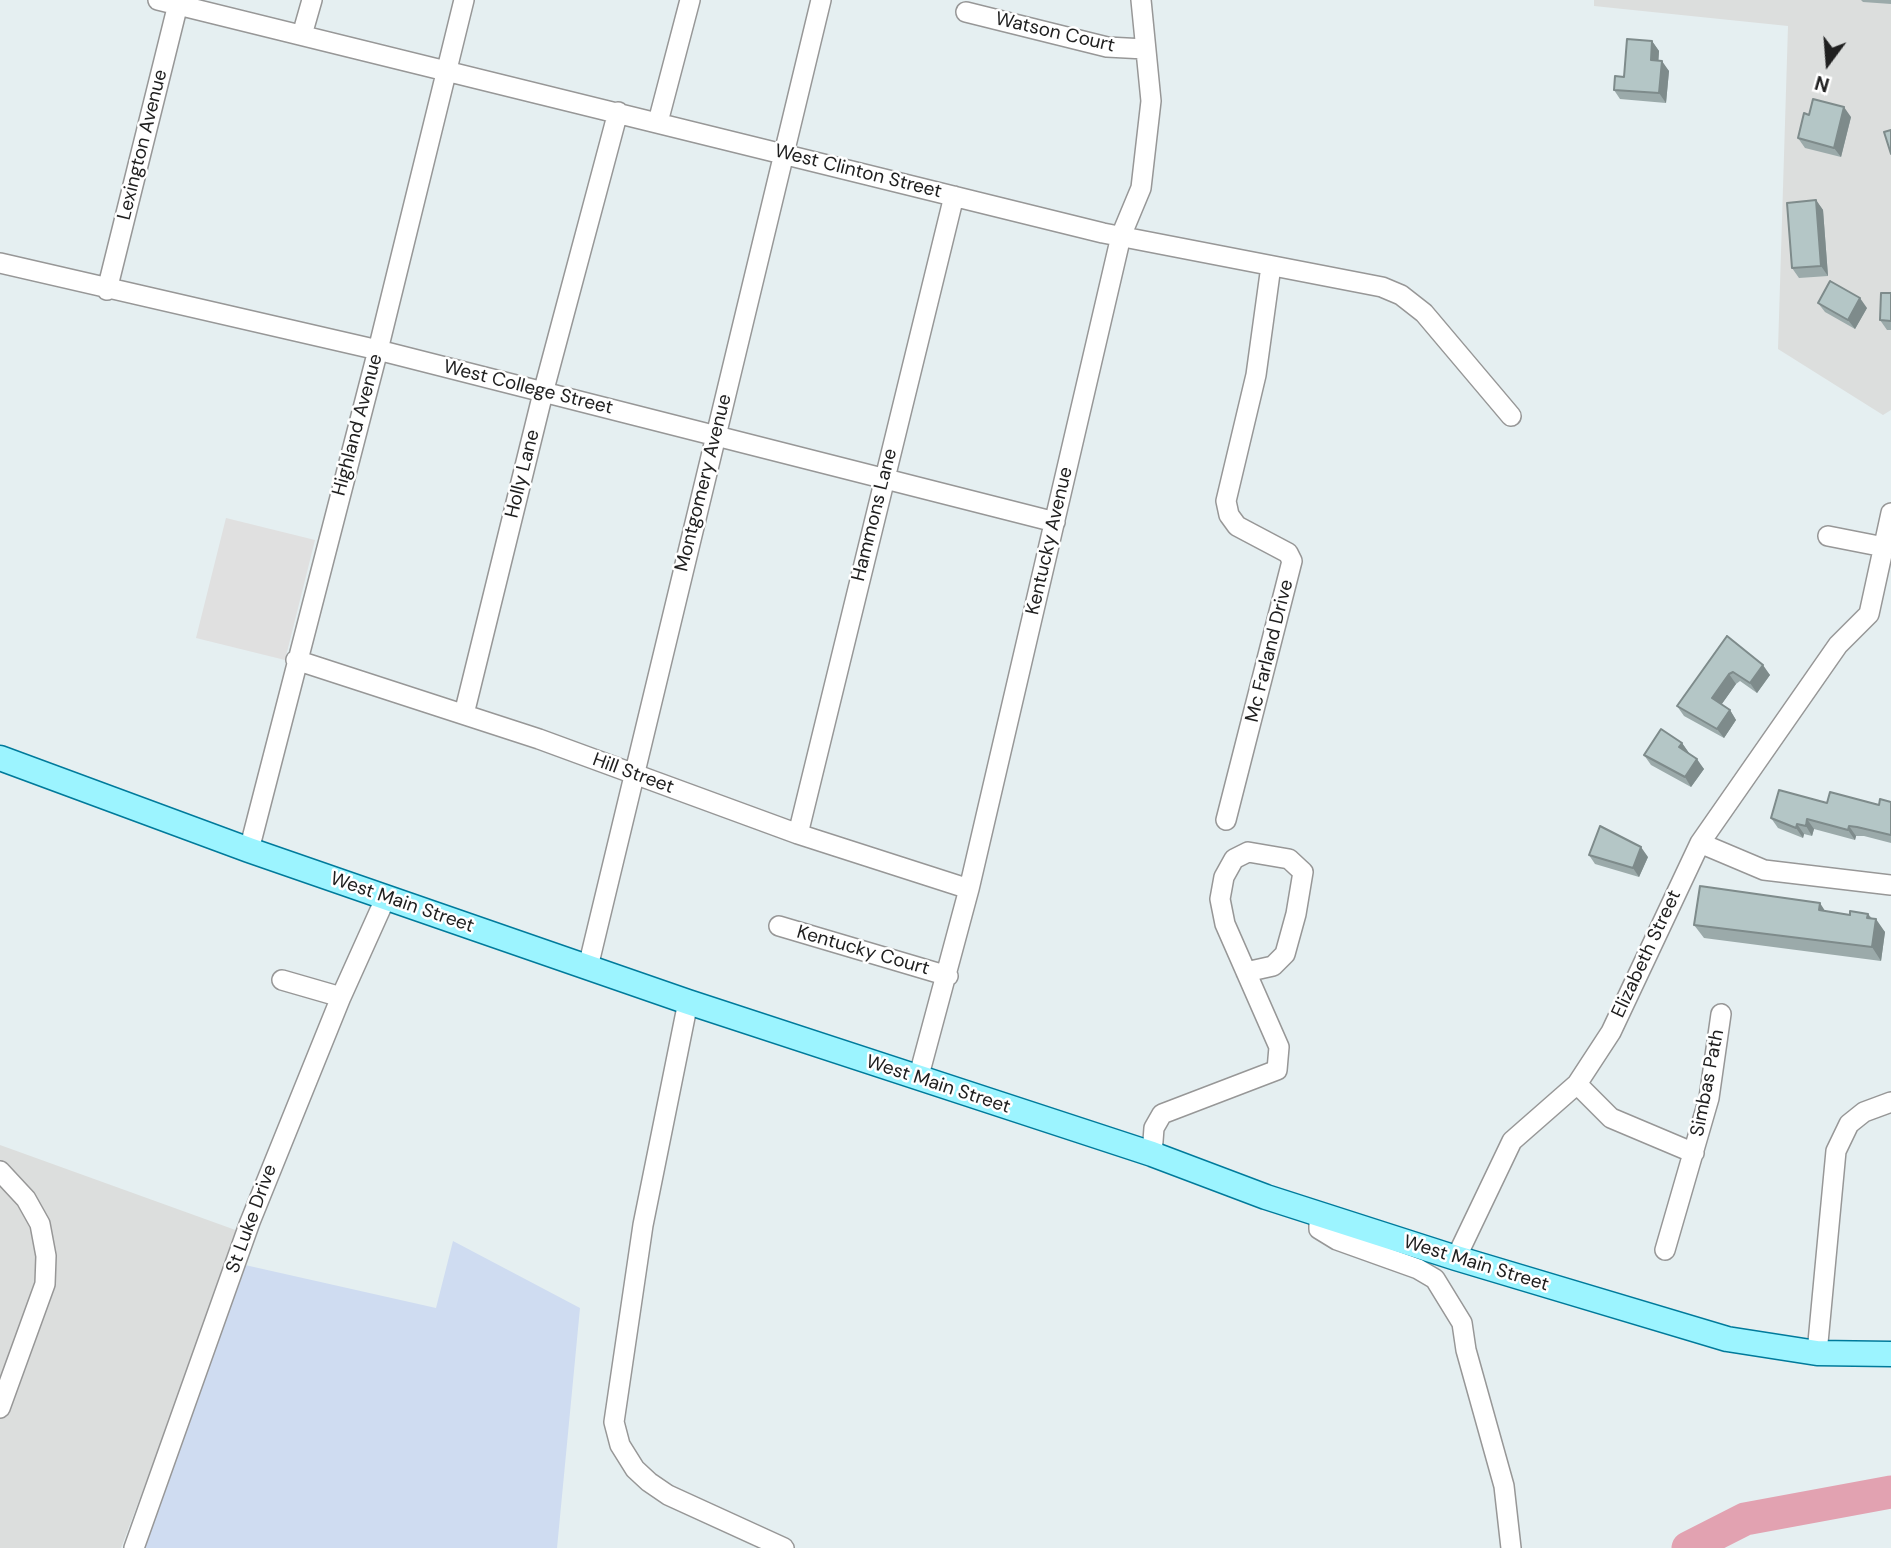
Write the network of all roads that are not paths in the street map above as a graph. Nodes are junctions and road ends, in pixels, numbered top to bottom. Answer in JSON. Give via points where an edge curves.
{"nodes":[{"id":1,"x":312,"y":0,"type":"edge"},
{"id":2,"x":464,"y":0,"type":"edge"},
{"id":3,"x":690,"y":0,"type":"edge"},
{"id":4,"x":821,"y":0,"type":"edge"},
{"id":5,"x":1141,"y":0,"type":"edge"},
{"id":6,"x":171,"y":2,"type":"edge"},
{"id":7,"x":966,"y":12,"type":"dead end"},
{"id":8,"x":303,"y":35,"type":"junction"},
{"id":9,"x":1145,"y":49,"type":"junction"},
{"id":10,"x":446,"y":70,"type":"junction"},
{"id":11,"x":618,"y":112,"type":"junction"},
{"id":12,"x":658,"y":122,"type":"junction"},
{"id":13,"x":784,"y":154,"type":"junction"},
{"id":14,"x":954,"y":196,"type":"junction"},
{"id":15,"x":1121,"y":236,"type":"junction"},
{"id":16,"x":0,"y":263,"type":"edge"},
{"id":17,"x":1271,"y":266,"type":"junction"},
{"id":18,"x":107,"y":290,"type":"junction"},
{"id":19,"x":378,"y":351,"type":"junction"},
{"id":20,"x":543,"y":393,"type":"junction"},
{"id":21,"x":1511,"y":416,"type":"dead end"},
{"id":22,"x":715,"y":435,"type":"junction"},
{"id":23,"x":884,"y":477,"type":"junction"},
{"id":24,"x":1891,"y":513,"type":"edge"},
{"id":25,"x":1055,"y":522,"type":"junction"},
{"id":26,"x":1828,"y":536,"type":"dead end"},
{"id":27,"x":1887,"y":540,"type":"edge"},
{"id":28,"x":296,"y":660,"type":"junction"},
{"id":29,"x":464,"y":714,"type":"junction"},
{"id":30,"x":0,"y":758,"type":"edge"},
{"id":31,"x":634,"y":775,"type":"junction"},
{"id":32,"x":1226,"y":820,"type":"dead end"},
{"id":33,"x":797,"y":834,"type":"junction"},
{"id":34,"x":1700,"y":843,"type":"junction"},
{"id":35,"x":249,"y":850,"type":"junction"},
{"id":36,"x":1891,"y":885,"type":"edge"},
{"id":37,"x":970,"y":889,"type":"junction"},
{"id":38,"x":386,"y":897,"type":"junction"},
{"id":39,"x":779,"y":926,"type":"dead end"},
{"id":40,"x":587,"y":967,"type":"junction"},
{"id":41,"x":1246,"y":972,"type":"junction"},
{"id":42,"x":948,"y":976,"type":"junction"},
{"id":43,"x":282,"y":980,"type":"dead end"},
{"id":44,"x":341,"y":997,"type":"junction"},
{"id":45,"x":688,"y":1002,"type":"junction"},
{"id":46,"x":1721,"y":1014,"type":"dead end"},
{"id":47,"x":918,"y":1079,"type":"junction"},
{"id":48,"x":1577,"y":1084,"type":"junction"},
{"id":49,"x":1891,"y":1102,"type":"edge"},
{"id":50,"x":1694,"y":1153,"type":"junction"},
{"id":51,"x":1152,"y":1154,"type":"junction"},
{"id":52,"x":0,"y":1171,"type":"edge"},
{"id":53,"x":1319,"y":1213,"type":"junction"},
{"id":54,"x":1665,"y":1250,"type":"dead end"},
{"id":55,"x":1456,"y":1258,"type":"junction"},
{"id":56,"x":1817,"y":1353,"type":"junction"},
{"id":57,"x":1891,"y":1354,"type":"edge"},
{"id":58,"x":0,"y":1408,"type":"edge"},
{"id":59,"x":134,"y":1548,"type":"edge"},
{"id":60,"x":784,"y":1548,"type":"edge"},
{"id":61,"x":1511,"y":1548,"type":"edge"}],
"edges":[{"from":1,"to":8,"type":"street"},
{"from":2,"to":10,"type":"street","name":"Highland Avenue"},
{"from":3,"to":12,"type":"street"},
{"from":4,"to":13,"type":"street","name":"Montgomery Avenue"},
{"from":5,"to":9,"type":"street","name":"Kentucky Avenue"},
{"from":6,"to":8,"type":"street","name":"West Clinton Street"},
{"from":6,"to":18,"type":"street","name":"Lexington Avenue"},
{"from":7,"to":9,"type":"street","name":"Watson Court","via":[[1107,47]]},
{"from":8,"to":10,"type":"street","name":"West Clinton Street"},
{"from":9,"to":15,"type":"street","name":"Kentucky Avenue","via":[[1151,101],[1141,188]]},
{"from":10,"to":11,"type":"street","name":"West Clinton Street"},
{"from":10,"to":19,"type":"street","name":"Highland Avenue"},
{"from":11,"to":12,"type":"street","name":"West Clinton Street"},
{"from":11,"to":20,"type":"street","name":"Holly Lane"},
{"from":12,"to":13,"type":"street","name":"West Clinton Street"},
{"from":13,"to":14,"type":"street","name":"West Clinton Street"},
{"from":13,"to":22,"type":"street","name":"Montgomery Avenue"},
{"from":14,"to":15,"type":"street","name":"West Clinton Street"},
{"from":14,"to":23,"type":"street","name":"Hammons Lane"},
{"from":15,"to":17,"type":"street","name":"West Clinton Street"},
{"from":15,"to":25,"type":"street","name":"Kentucky Avenue"},
{"from":16,"to":18,"type":"street","name":"West College Street"},
{"from":17,"to":21,"type":"street","name":"West Clinton Street","via":[[1382,287],[1401,295],[1424,313]]},
{"from":17,"to":32,"type":"street","name":"Mc Farland Drive","via":[[1256,375],[1226,500],[1237,526],[1288,553],[1292,561]]},
{"from":18,"to":19,"type":"street","name":"West College Street"},
{"from":19,"to":20,"type":"street","name":"West College Street"},
{"from":19,"to":28,"type":"street","name":"Highland Avenue"},
{"from":20,"to":22,"type":"street","name":"West College Street"},
{"from":20,"to":29,"type":"street","name":"Holly Lane"},
{"from":22,"to":23,"type":"street","name":"West College Street"},
{"from":22,"to":31,"type":"street","name":"Montgomery Avenue"},
{"from":23,"to":25,"type":"street","name":"West College Street"},
{"from":23,"to":33,"type":"street","name":"Hammons Lane"},
{"from":24,"to":27,"type":"street","name":"Elizabeth Street"},
{"from":25,"to":37,"type":"street","name":"Kentucky Avenue"},
{"from":26,"to":27,"type":"street"},
{"from":27,"to":34,"type":"street","name":"Elizabeth Street","via":[[1869,614],[1838,645]]},
{"from":28,"to":29,"type":"street","name":"Hill Street"},
{"from":28,"to":35,"type":"street","name":"Highland Avenue"},
{"from":29,"to":31,"type":"street","name":"Hill Street"},
{"from":30,"to":35,"type":"main road","name":"West Main Street"},
{"from":31,"to":33,"type":"street","name":"Hill Street"},
{"from":31,"to":40,"type":"street","name":"Montgomery Avenue"},
{"from":33,"to":37,"type":"street","name":"Hill Street"},
{"from":34,"to":36,"type":"street","via":[[1764,870]]},
{"from":34,"to":48,"type":"street","name":"Elizabeth Street","via":[[1611,1032]]},
{"from":35,"to":38,"type":"main road","name":"West Main Street"},
{"from":37,"to":42,"type":"street","name":"Kentucky Avenue"},
{"from":38,"to":40,"type":"main road","name":"West Main Street"},
{"from":38,"to":44,"type":"street","name":"St Luke Drive"},
{"from":39,"to":42,"type":"street","name":"Kentucky Court"},
{"from":40,"to":45,"type":"main road","name":"West Main Street"},
{"from":41,"to":41,"type":"street","via":[[1225,924],[1220,899],[1224,877],[1234,859],[1248,852],[1289,859],[1303,872],[1285,954],[1273,966]]},
{"from":41,"to":51,"type":"street","via":[[1279,1047],[1277,1070],[1162,1114],[1154,1128]]},
{"from":42,"to":47,"type":"street","name":"Kentucky Avenue"},
{"from":43,"to":44,"type":"street"},
{"from":44,"to":59,"type":"street","name":"St Luke Drive","via":[[247,1229]]},
{"from":45,"to":47,"type":"main road","name":"West Main Street"},
{"from":45,"to":60,"type":"street","via":[[643,1225],[614,1422],[620,1445],[649,1482]]},
{"from":46,"to":50,"type":"street","name":"Simbas Path","via":[[1709,1098]]},
{"from":47,"to":51,"type":"main road","name":"West Main Street"},
{"from":48,"to":50,"type":"street","name":"Simbas Path","via":[[1611,1118]]},
{"from":48,"to":55,"type":"street","name":"Elizabeth Street","via":[[1512,1142]]},
{"from":49,"to":56,"type":"street","via":[[1864,1112],[1849,1124],[1836,1151]]},
{"from":50,"to":54,"type":"street","name":"Simbas Path"},
{"from":51,"to":53,"type":"main road","name":"West Main Street"},
{"from":52,"to":58,"type":"street","via":[[26,1199],[40,1224],[46,1255],[45,1284]]},
{"from":53,"to":55,"type":"main road","name":"West Main Street"},
{"from":53,"to":61,"type":"street","via":[[1320,1229],[1337,1240],[1435,1279],[1462,1323],[1504,1486]]},
{"from":55,"to":56,"type":"main road","name":"West Main Street","via":[[1727,1339]]},
{"from":56,"to":57,"type":"main road","name":"West Main Street"}]}
